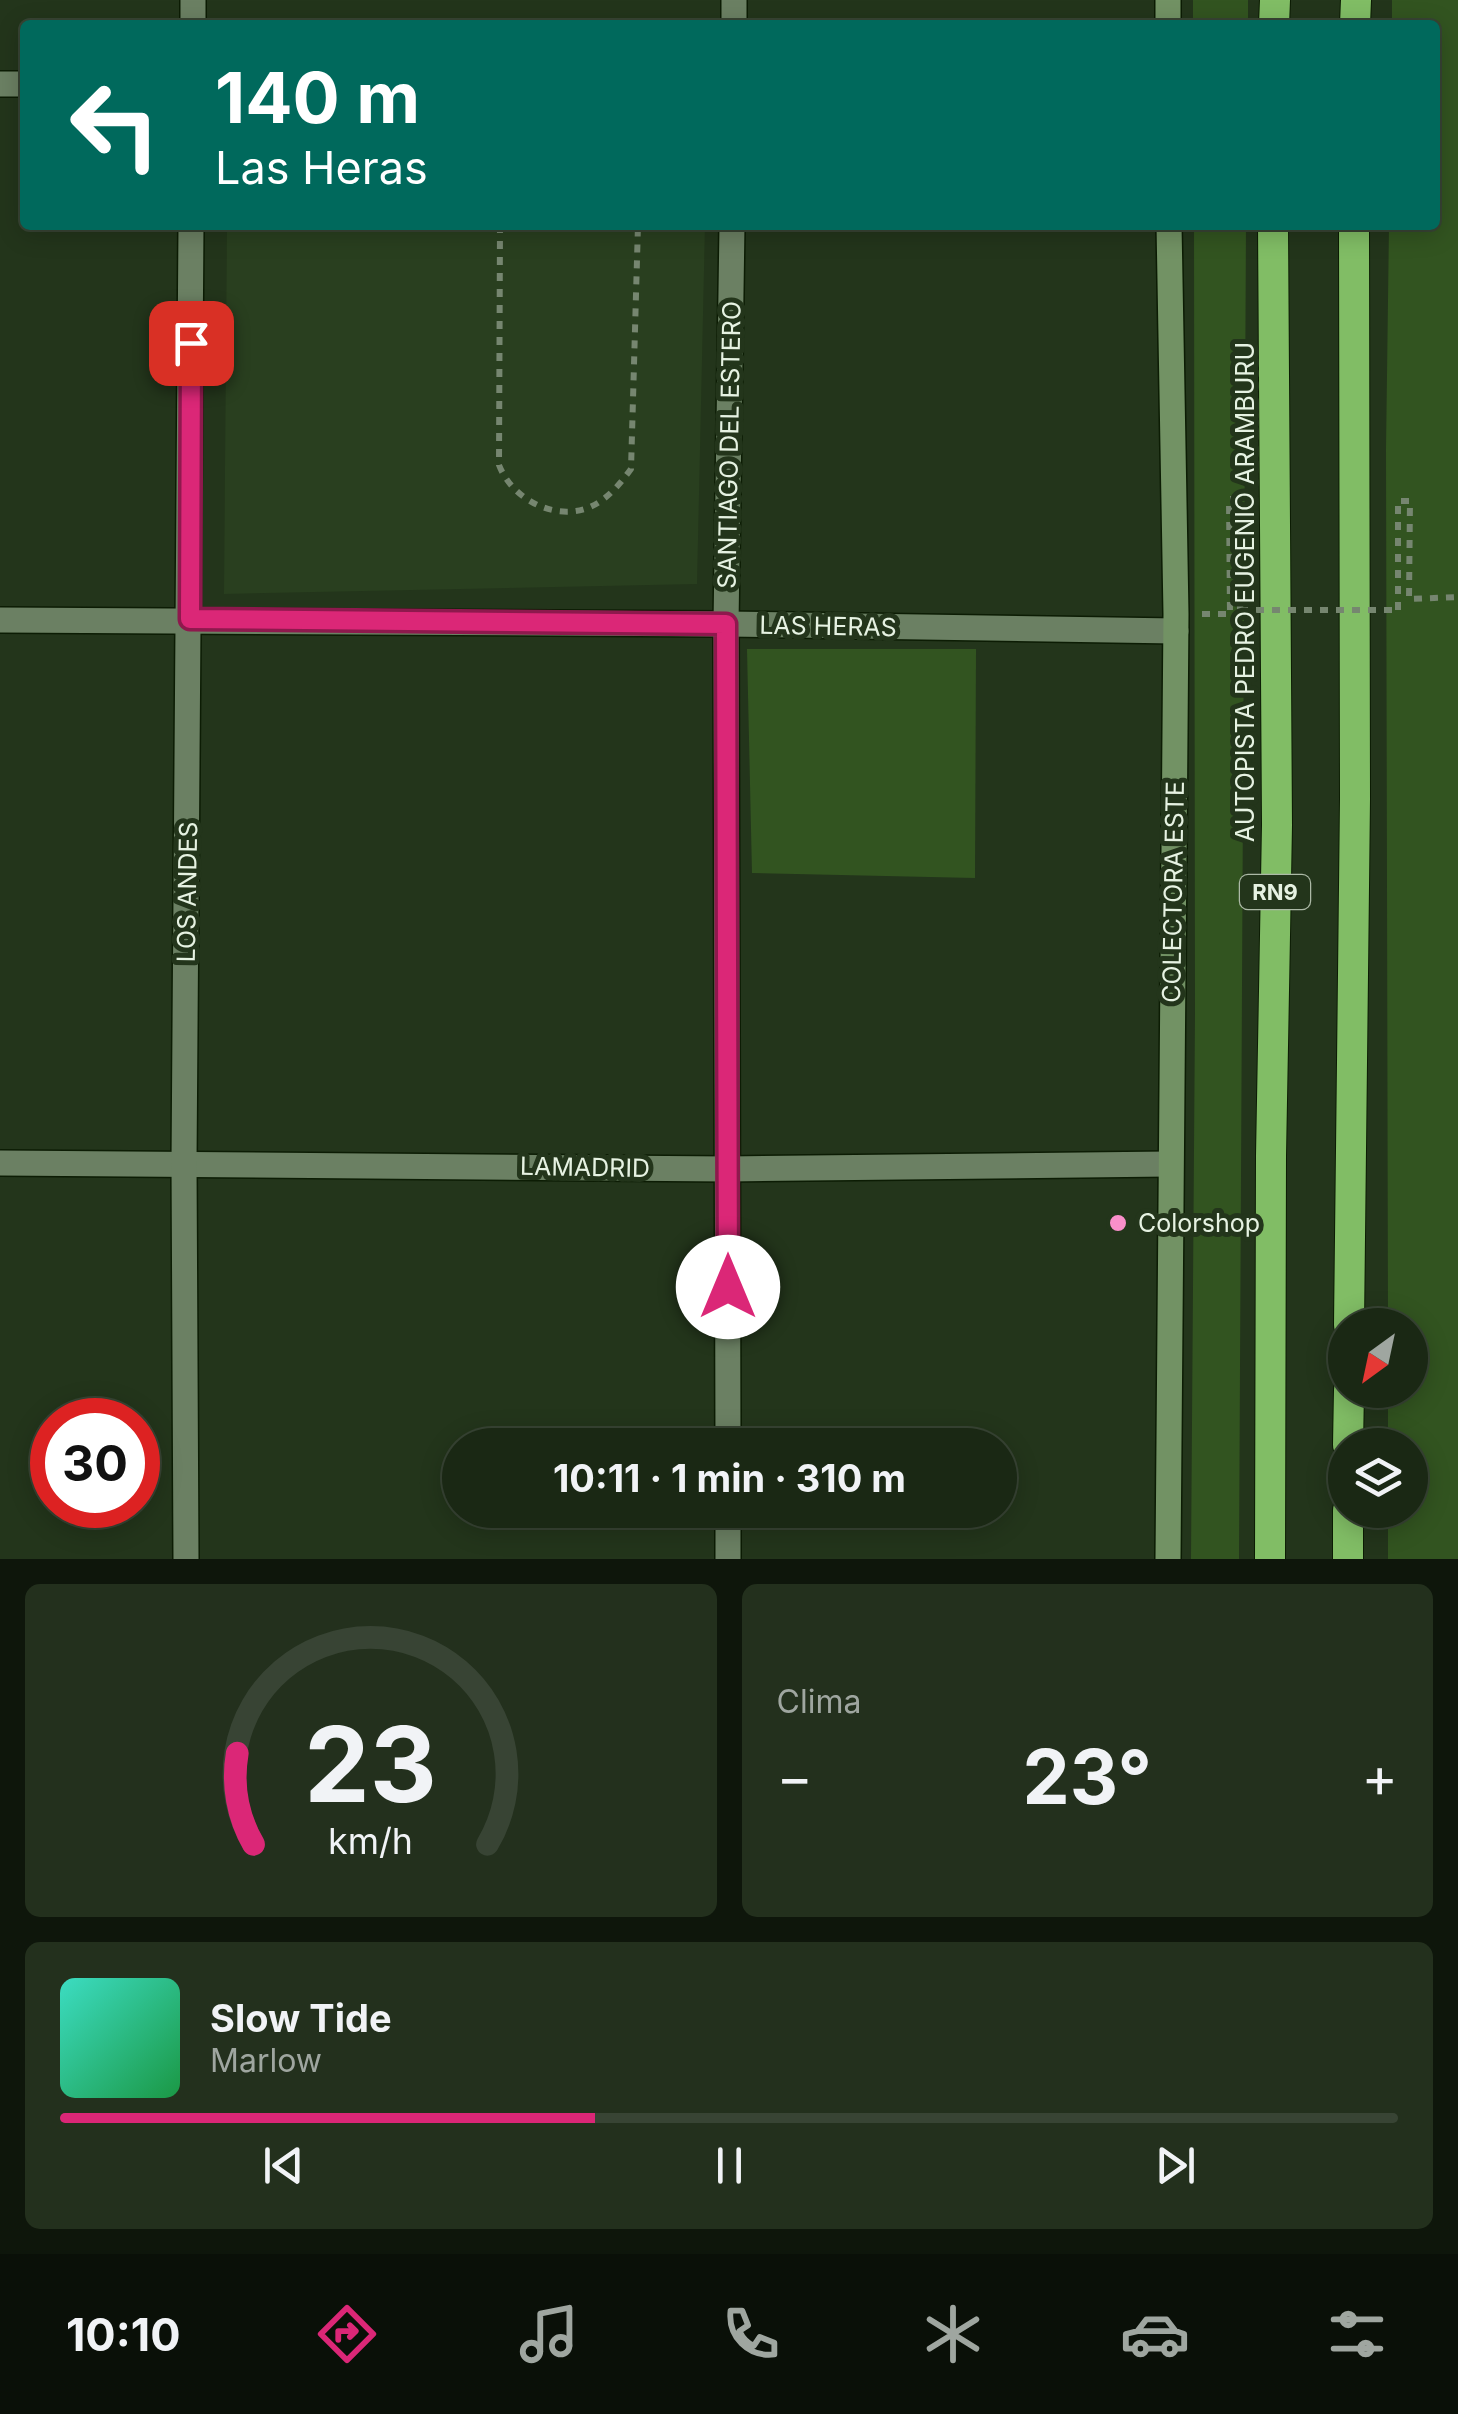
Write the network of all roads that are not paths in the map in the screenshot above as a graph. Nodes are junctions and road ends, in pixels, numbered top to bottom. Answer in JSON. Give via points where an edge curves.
{"nodes":[{"id":1,"x":192,"y":230,"type":"edge"},
{"id":2,"x":732,"y":230,"type":"edge"},
{"id":3,"x":1169,"y":230,"type":"edge"},
{"id":4,"x":1274,"y":230,"type":"edge"},
{"id":5,"x":1354,"y":230,"type":"edge"},
{"id":6,"x":190,"y":619,"type":"junction"},
{"id":7,"x":0,"y":620,"type":"edge"},
{"id":8,"x":1176,"y":623,"type":"junction"},
{"id":9,"x":726,"y":624,"type":"junction"},
{"id":10,"x":0,"y":1163,"type":"edge"},
{"id":11,"x":184,"y":1163,"type":"junction"},
{"id":12,"x":1169,"y":1164,"type":"junction"},
{"id":13,"x":728,"y":1169,"type":"junction"},
{"id":14,"x":1349,"y":1308,"type":"edge"},
{"id":15,"x":728,"y":1428,"type":"edge"},
{"id":16,"x":728,"y":1528,"type":"edge"},
{"id":17,"x":1348,"y":1528,"type":"edge"},
{"id":18,"x":186,"y":1559,"type":"edge"},
{"id":19,"x":728,"y":1559,"type":"edge"},
{"id":20,"x":1168,"y":1559,"type":"edge"},
{"id":21,"x":1270,"y":1559,"type":"edge"},
{"id":22,"x":1348,"y":1559,"type":"edge"}],
"edges":[{"from":1,"to":6,"type":"street","name":"LOS ANDES"},
{"from":2,"to":9,"type":"street","name":"SANTIAGO DEL ESTERO"},
{"from":3,"to":8,"type":"street","name":"COLECTORA ESTE"},
{"from":4,"to":21,"type":"highway","name":"AUTOPISTA PEDRO EUGENIO ARAMBURU","number":"RN9"},
{"from":5,"to":14,"type":"highway"},
{"from":6,"to":7,"type":"street","name":"LAS HERAS"},
{"from":6,"to":9,"type":"street","name":"LAS HERAS"},
{"from":6,"to":11,"type":"street","name":"LOS ANDES"},
{"from":8,"to":9,"type":"street","name":"LAS HERAS"},
{"from":8,"to":12,"type":"street","name":"COLECTORA ESTE"},
{"from":9,"to":13,"type":"street","name":"SANTIAGO DEL ESTERO"},
{"from":10,"to":11,"type":"street","name":"LAMADRID"},
{"from":11,"to":13,"type":"street","name":"LAMADRID"},
{"from":11,"to":18,"type":"street","name":"LOS ANDES"},
{"from":12,"to":13,"type":"street","name":"LAMADRID"},
{"from":12,"to":20,"type":"street","name":"COLECTORA ESTE"},
{"from":13,"to":15,"type":"street","name":"SANTIAGO DEL ESTERO"},
{"from":16,"to":19,"type":"street"},
{"from":17,"to":22,"type":"highway"}]}
